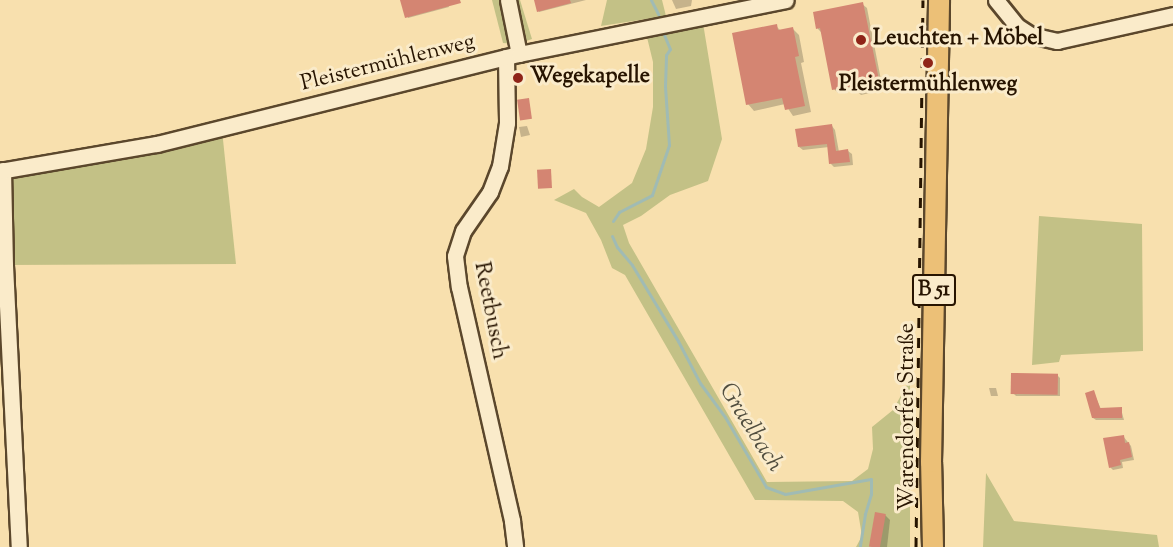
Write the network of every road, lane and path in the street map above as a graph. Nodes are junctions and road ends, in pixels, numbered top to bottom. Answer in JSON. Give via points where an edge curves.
{"nodes":[{"id":1,"x":508,"y":0,"type":"edge"},
{"id":2,"x":786,"y":0,"type":"edge"},
{"id":3,"x":939,"y":0,"type":"edge"},
{"id":4,"x":996,"y":0,"type":"edge"},
{"id":5,"x":1173,"y":15,"type":"edge"},
{"id":6,"x":513,"y":55,"type":"junction"},
{"id":7,"x":2,"y":170,"type":"edge"},
{"id":8,"x":19,"y":547,"type":"edge"},
{"id":9,"x":515,"y":547,"type":"edge"},
{"id":10,"x":933,"y":547,"type":"edge"}],
"edges":[{"from":1,"to":6,"type":"street","name":"Reetbusch"},
{"from":2,"to":6,"type":"street","name":"Pleistermühlenweg"},
{"from":3,"to":10,"type":"main road","name":"Warendorfer Straße","number":"B 51"},
{"from":4,"to":5,"type":"street","via":[[1017,26],[1031,35],[1057,41]]},
{"from":6,"to":7,"type":"street","name":"Pleistermühlenweg","via":[[222,130]]},
{"from":6,"to":9,"type":"street","name":"Reetbusch","via":[[500,166],[490,192],[463,231],[455,256]]},
{"from":7,"to":8,"type":"street"}]}
